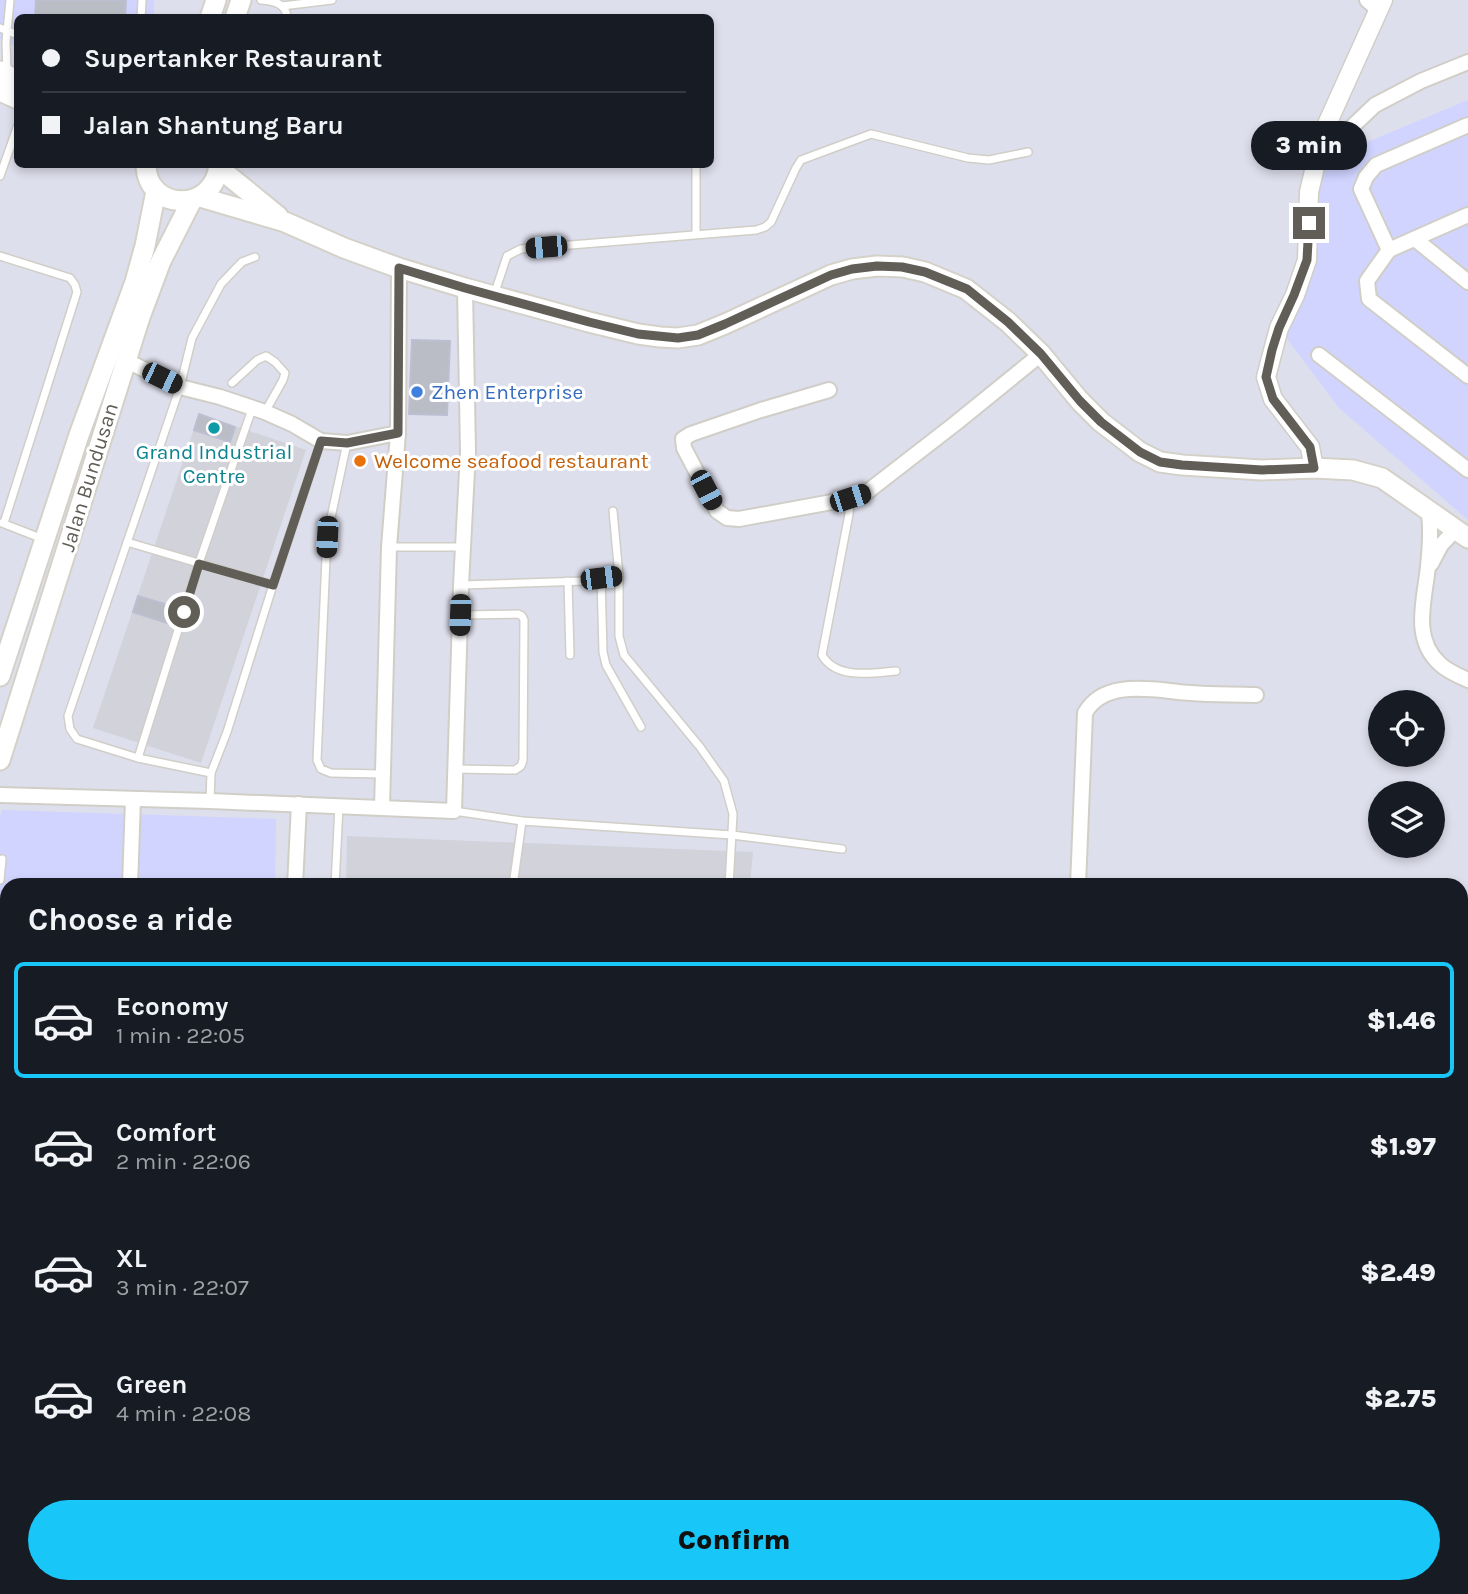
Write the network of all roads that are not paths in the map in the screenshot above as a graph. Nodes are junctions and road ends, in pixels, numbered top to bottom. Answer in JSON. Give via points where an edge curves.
{"nodes":[{"id":1,"x":10,"y":0,"type":"edge"},
{"id":2,"x":261,"y":0,"type":"edge"},
{"id":3,"x":332,"y":0,"type":"edge"},
{"id":4,"x":1376,"y":3,"type":"edge"},
{"id":5,"x":282,"y":6,"type":"junction"},
{"id":6,"x":287,"y":14,"type":"edge"},
{"id":7,"x":4,"y":29,"type":"edge"},
{"id":8,"x":3,"y":43,"type":"edge"},
{"id":9,"x":1468,"y":62,"type":"edge"},
{"id":10,"x":9,"y":85,"type":"edge"},
{"id":11,"x":1468,"y":125,"type":"edge"},
{"id":12,"x":14,"y":136,"type":"edge"},
{"id":13,"x":1319,"y":150,"type":"junction"},
{"id":14,"x":1028,"y":152,"type":"dead end"},
{"id":15,"x":143,"y":168,"type":"edge"},
{"id":16,"x":219,"y":168,"type":"edge"},
{"id":17,"x":221,"y":168,"type":"edge"},
{"id":18,"x":696,"y":168,"type":"edge"},
{"id":19,"x":0,"y":176,"type":"edge"},
{"id":20,"x":156,"y":191,"type":"junction"},
{"id":21,"x":196,"y":198,"type":"junction"},
{"id":22,"x":1467,"y":219,"type":"edge"},
{"id":23,"x":285,"y":222,"type":"junction"},
{"id":24,"x":696,"y":234,"type":"junction"},
{"id":25,"x":1415,"y":239,"type":"junction"},
{"id":26,"x":1389,"y":250,"type":"junction"},
{"id":27,"x":0,"y":256,"type":"edge"},
{"id":28,"x":255,"y":257,"type":"dead end"},
{"id":29,"x":399,"y":268,"type":"junction"},
{"id":30,"x":1468,"y":282,"type":"edge"},
{"id":31,"x":465,"y":288,"type":"junction"},
{"id":32,"x":493,"y":296,"type":"junction"},
{"id":33,"x":1041,"y":354,"type":"junction"},
{"id":34,"x":1320,"y":355,"type":"dead end"},
{"id":35,"x":125,"y":360,"type":"junction"},
{"id":36,"x":1468,"y":376,"type":"edge"},
{"id":37,"x":232,"y":383,"type":"dead end"},
{"id":38,"x":180,"y":387,"type":"junction"},
{"id":39,"x":829,"y":390,"type":"dead end"},
{"id":40,"x":258,"y":410,"type":"junction"},
{"id":41,"x":398,"y":433,"type":"junction"},
{"id":42,"x":321,"y":441,"type":"junction"},
{"id":43,"x":347,"y":443,"type":"junction"},
{"id":44,"x":1314,"y":468,"type":"junction"},
{"id":45,"x":1468,"y":470,"type":"edge"},
{"id":46,"x":850,"y":498,"type":"junction"},
{"id":47,"x":613,"y":511,"type":"dead end"},
{"id":48,"x":1429,"y":512,"type":"junction"},
{"id":49,"x":2,"y":523,"type":"edge"},
{"id":50,"x":1462,"y":534,"type":"edge"},
{"id":51,"x":44,"y":540,"type":"junction"},
{"id":52,"x":127,"y":542,"type":"junction"},
{"id":53,"x":389,"y":547,"type":"junction"},
{"id":54,"x":462,"y":547,"type":"junction"},
{"id":55,"x":199,"y":564,"type":"junction"},
{"id":56,"x":1428,"y":568,"type":"junction"},
{"id":57,"x":619,"y":576,"type":"junction"},
{"id":58,"x":601,"y":578,"type":"junction"},
{"id":59,"x":568,"y":581,"type":"junction"},
{"id":60,"x":273,"y":585,"type":"junction"},
{"id":61,"x":461,"y":585,"type":"junction"},
{"id":62,"x":460,"y":615,"type":"junction"},
{"id":63,"x":570,"y":654,"type":"dead end"},
{"id":64,"x":896,"y":671,"type":"dead end"},
{"id":65,"x":0,"y":676,"type":"edge"},
{"id":66,"x":1468,"y":680,"type":"edge"},
{"id":67,"x":1256,"y":695,"type":"dead end"},
{"id":68,"x":642,"y":727,"type":"dead end"},
{"id":69,"x":138,"y":758,"type":"junction"},
{"id":70,"x":0,"y":760,"type":"edge"},
{"id":71,"x":455,"y":769,"type":"junction"},
{"id":72,"x":211,"y":773,"type":"junction"},
{"id":73,"x":382,"y":774,"type":"junction"},
{"id":74,"x":0,"y":795,"type":"edge"},
{"id":75,"x":133,"y":799,"type":"junction"},
{"id":76,"x":210,"y":801,"type":"junction"},
{"id":77,"x":299,"y":804,"type":"junction"},
{"id":78,"x":339,"y":806,"type":"junction"},
{"id":79,"x":382,"y":808,"type":"junction"},
{"id":80,"x":454,"y":811,"type":"junction"},
{"id":81,"x":522,"y":821,"type":"junction"},
{"id":82,"x":732,"y":835,"type":"junction"},
{"id":83,"x":842,"y":849,"type":"dead end"},
{"id":84,"x":2,"y":859,"type":"dead end"},
{"id":85,"x":0,"y":878,"type":"edge"},
{"id":86,"x":130,"y":878,"type":"edge"},
{"id":87,"x":295,"y":878,"type":"edge"},
{"id":88,"x":335,"y":878,"type":"edge"},
{"id":89,"x":514,"y":878,"type":"edge"},
{"id":90,"x":729,"y":878,"type":"edge"},
{"id":91,"x":1078,"y":878,"type":"edge"}],
"edges":[{"from":1,"to":7,"type":"lane"},
{"from":2,"to":5,"type":"lane"},
{"from":3,"to":5,"type":"lane"},
{"from":4,"to":13,"type":"street"},
{"from":5,"to":6,"type":"lane"},
{"from":7,"to":8,"type":"lane"},
{"from":8,"to":10,"type":"lane"},
{"from":9,"to":13,"type":"street","via":[[1375,106],[1336,142]]},
{"from":11,"to":26,"type":"street","via":[[1376,165],[1366,177],[1361,189]]},
{"from":12,"to":19,"type":"lane"},
{"from":13,"to":44,"type":"street","via":[[1309,192],[1307,260],[1279,328],[1266,377],[1273,399],[1310,447]]},
{"from":14,"to":24,"type":"lane","via":[[989,160],[968,158],[871,134],[802,160],[765,227]]},
{"from":15,"to":20,"type":"main road"},
{"from":16,"to":21,"type":"main road","name":"Jalan Bundusan","via":[[210,189]]},
{"from":17,"to":23,"type":"main road"},
{"from":18,"to":24,"type":"lane"},
{"from":20,"to":21,"type":"main road","via":[[182,202]]},
{"from":20,"to":51,"type":"main road","name":"Jalan Bundusan","via":[[135,282]]},
{"from":21,"to":23,"type":"main road"},
{"from":21,"to":35,"type":"main road","name":"Jalan Bundusan","via":[[161,261]]},
{"from":22,"to":25,"type":"street"},
{"from":23,"to":29,"type":"main road"},
{"from":24,"to":32,"type":"lane","via":[[521,249],[507,256]]},
{"from":25,"to":26,"type":"street"},
{"from":25,"to":30,"type":"street"},
{"from":26,"to":36,"type":"street","via":[[1367,281],[1369,299]]},
{"from":27,"to":49,"type":"lane","via":[[70,278],[78,292]]},
{"from":28,"to":38,"type":"lane","via":[[242,262],[221,284],[192,338]]},
{"from":29,"to":31,"type":"main road"},
{"from":29,"to":41,"type":"street"},
{"from":31,"to":32,"type":"main road"},
{"from":31,"to":54,"type":"street","via":[[468,452]]},
{"from":32,"to":33,"type":"main road","via":[[638,334],[678,338],[725,324],[831,275],[877,266],[902,267],[967,289]]},
{"from":33,"to":44,"type":"main road","via":[[1101,422],[1160,462],[1262,470]]},
{"from":33,"to":46,"type":"street","via":[[867,492]]},
{"from":34,"to":45,"type":"street"},
{"from":35,"to":38,"type":"street"},
{"from":35,"to":70,"type":"main road","name":"Jalan Bundusan"},
{"from":37,"to":40,"type":"lane","via":[[257,360],[266,356],[275,362],[285,373]]},
{"from":38,"to":40,"type":"street"},
{"from":38,"to":52,"type":"lane"},
{"from":39,"to":46,"type":"street","via":[[691,434],[683,439],[684,447],[717,511],[727,518]]},
{"from":40,"to":42,"type":"street"},
{"from":40,"to":55,"type":"lane"},
{"from":41,"to":43,"type":"street"},
{"from":41,"to":53,"type":"street"},
{"from":42,"to":43,"type":"street"},
{"from":42,"to":60,"type":"lane"},
{"from":43,"to":73,"type":"lane","via":[[327,537],[317,760],[321,769],[331,773]]},
{"from":44,"to":48,"type":"main road","via":[[1353,470],[1382,478]]},
{"from":46,"to":64,"type":"lane","via":[[822,655],[839,670],[867,674]]},
{"from":47,"to":57,"type":"lane"},
{"from":48,"to":50,"type":"main road"},
{"from":48,"to":56,"type":"street"},
{"from":49,"to":51,"type":"lane"},
{"from":50,"to":56,"type":"street","via":[[1441,545]]},
{"from":51,"to":65,"type":"main road","name":"Jalan Bundusan"},
{"from":52,"to":55,"type":"lane"},
{"from":52,"to":69,"type":"lane","via":[[68,716],[76,738]]},
{"from":53,"to":54,"type":"lane"},
{"from":53,"to":73,"type":"street"},
{"from":54,"to":61,"type":"street"},
{"from":55,"to":60,"type":"lane"},
{"from":55,"to":69,"type":"lane"},
{"from":56,"to":66,"type":"street","via":[[1422,632],[1428,650],[1440,665]]},
{"from":57,"to":58,"type":"lane"},
{"from":57,"to":82,"type":"lane","via":[[619,636],[624,655],[724,781],[733,814]]},
{"from":58,"to":59,"type":"lane"},
{"from":58,"to":68,"type":"lane","via":[[606,665]]},
{"from":59,"to":61,"type":"lane"},
{"from":59,"to":63,"type":"lane"},
{"from":60,"to":72,"type":"lane"},
{"from":61,"to":62,"type":"street"},
{"from":62,"to":71,"type":"street"},
{"from":62,"to":71,"type":"lane","via":[[518,614],[524,620],[523,761],[515,769]]},
{"from":67,"to":91,"type":"street","via":[[1136,689],[1116,691],[1089,706],[1085,713]]},
{"from":69,"to":72,"type":"lane"},
{"from":71,"to":80,"type":"street"},
{"from":72,"to":76,"type":"lane"},
{"from":73,"to":79,"type":"street"},
{"from":74,"to":75,"type":"street"},
{"from":75,"to":76,"type":"street"},
{"from":75,"to":86,"type":"street"},
{"from":76,"to":77,"type":"street"},
{"from":77,"to":78,"type":"street"},
{"from":77,"to":87,"type":"street"},
{"from":78,"to":79,"type":"street"},
{"from":78,"to":88,"type":"lane"},
{"from":79,"to":80,"type":"street"},
{"from":80,"to":81,"type":"lane"},
{"from":81,"to":82,"type":"lane"},
{"from":81,"to":89,"type":"lane"},
{"from":82,"to":83,"type":"lane"},
{"from":82,"to":90,"type":"lane"},
{"from":84,"to":85,"type":"lane"}]}
